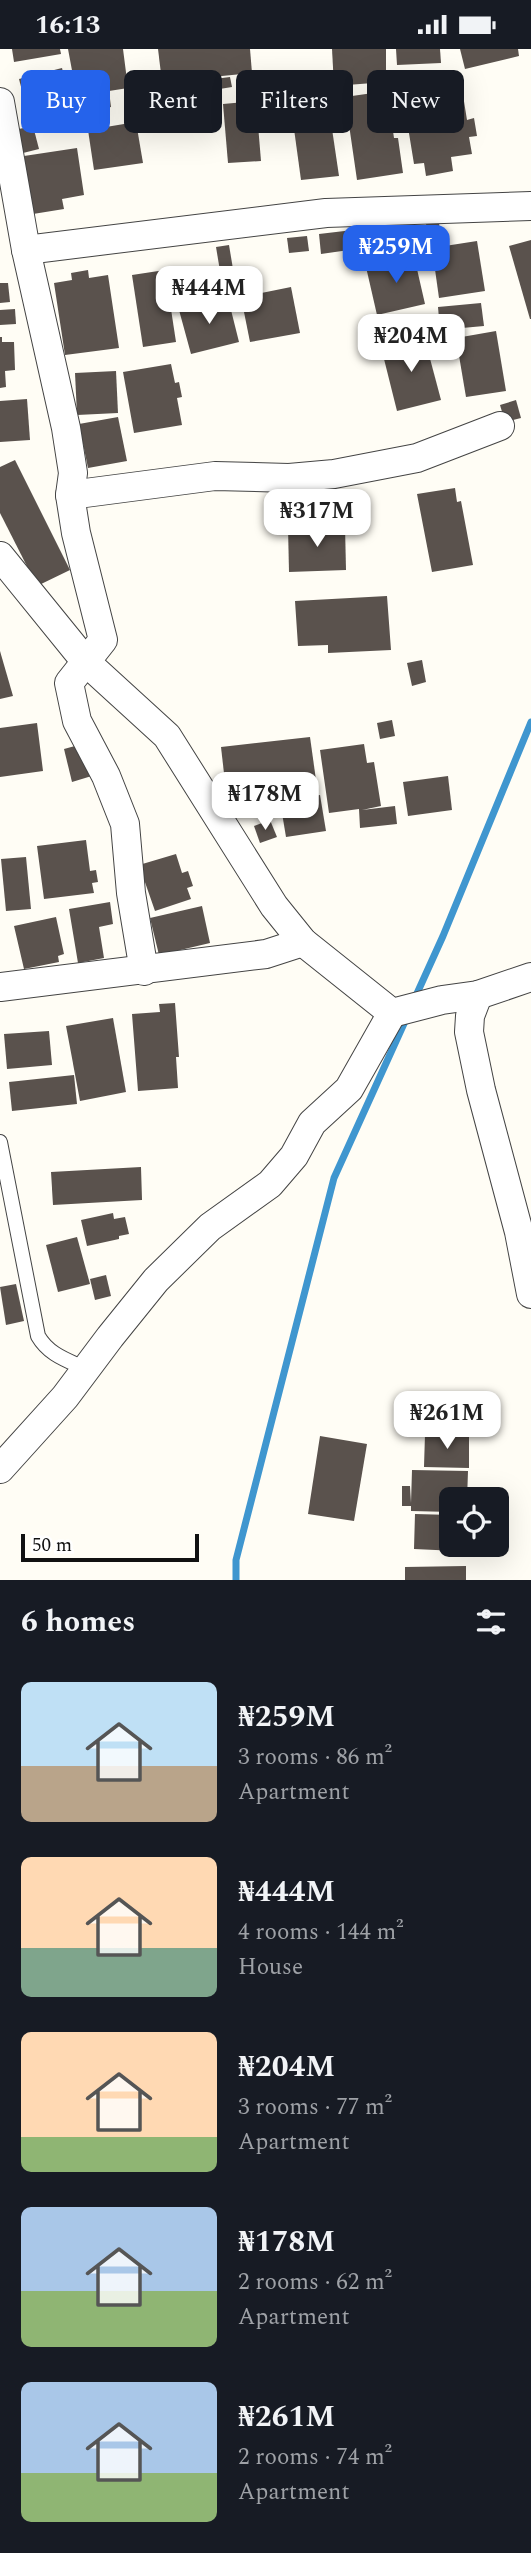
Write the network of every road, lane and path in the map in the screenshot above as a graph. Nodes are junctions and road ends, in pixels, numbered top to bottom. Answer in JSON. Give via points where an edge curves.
{"nodes":[{"id":1,"x":0,"y":102,"type":"edge"},
{"id":2,"x":531,"y":206,"type":"edge"},
{"id":3,"x":26,"y":250,"type":"junction"},
{"id":4,"x":500,"y":426,"type":"dead end"},
{"id":5,"x":70,"y":495,"type":"junction"},
{"id":6,"x":0,"y":556,"type":"edge"},
{"id":7,"x":86,"y":662,"type":"junction"},
{"id":8,"x":303,"y":942,"type":"junction"},
{"id":9,"x":144,"y":971,"type":"junction"},
{"id":10,"x":531,"y":977,"type":"edge"},
{"id":11,"x":0,"y":987,"type":"edge"},
{"id":12,"x":478,"y":995,"type":"junction"},
{"id":13,"x":391,"y":1013,"type":"junction"},
{"id":14,"x":0,"y":1142,"type":"edge"},
{"id":15,"x":531,"y":1294,"type":"edge"},
{"id":16,"x":86,"y":1369,"type":"junction"},
{"id":17,"x":0,"y":1469,"type":"edge"}],
"edges":[{"from":1,"to":3,"type":"street"},
{"from":2,"to":3,"type":"street","via":[[326,213]]},
{"from":3,"to":5,"type":"street","via":[[66,428],[73,473]]},
{"from":4,"to":5,"type":"street","via":[[417,458],[334,474],[215,477]]},
{"from":5,"to":7,"type":"street","via":[[103,640]]},
{"from":6,"to":7,"type":"street"},
{"from":7,"to":8,"type":"street","via":[[167,736],[274,906]]},
{"from":7,"to":9,"type":"street","via":[[69,683],[77,721],[125,824]]},
{"from":8,"to":9,"type":"street","via":[[266,954]]},
{"from":8,"to":13,"type":"street"},
{"from":9,"to":11,"type":"street"},
{"from":10,"to":12,"type":"street"},
{"from":12,"to":13,"type":"street"},
{"from":12,"to":15,"type":"street","via":[[470,1032]]},
{"from":13,"to":16,"type":"street","via":[[349,1089],[312,1123],[294,1156],[270,1184],[210,1227],[156,1280]]},
{"from":14,"to":16,"type":"lane","via":[[38,1336],[51,1352]]},
{"from":16,"to":17,"type":"street"}]}
